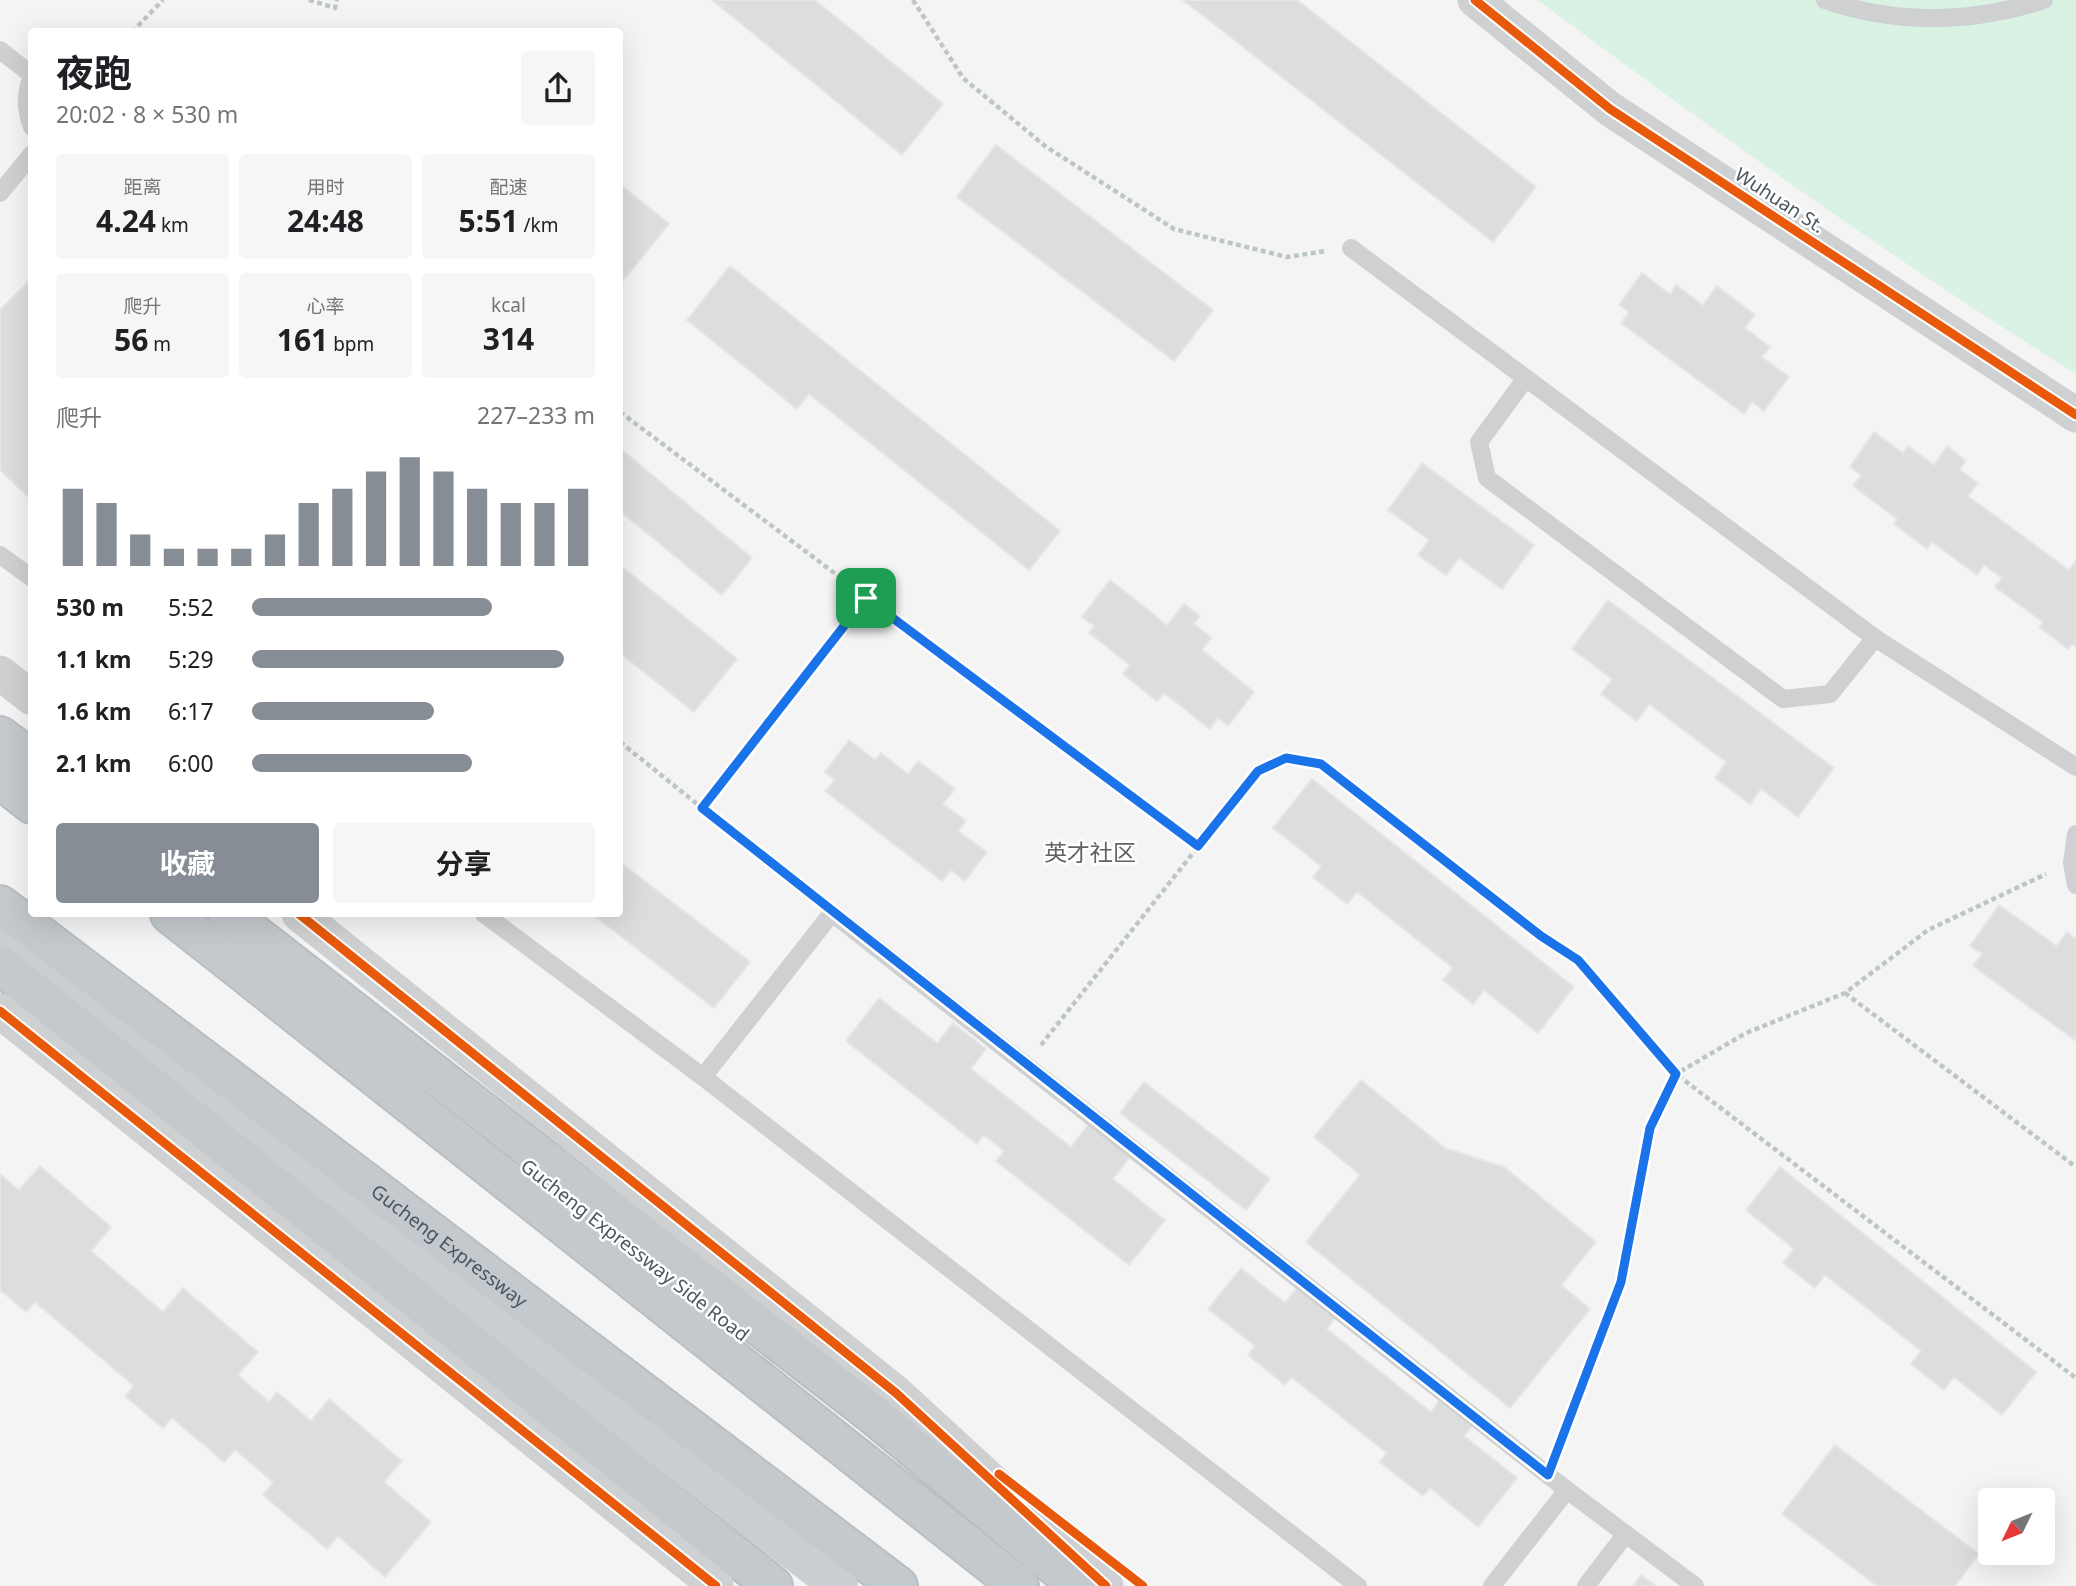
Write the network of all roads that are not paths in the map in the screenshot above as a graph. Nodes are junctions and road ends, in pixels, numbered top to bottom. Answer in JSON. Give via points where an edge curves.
{"nodes":[{"id":1,"x":1475,"y":0,"type":"edge"},
{"id":2,"x":1825,"y":0,"type":"edge"},
{"id":3,"x":2044,"y":0,"type":"edge"},
{"id":4,"x":0,"y":50,"type":"edge"},
{"id":5,"x":28,"y":73,"type":"edge"},
{"id":6,"x":28,"y":87,"type":"edge"},
{"id":7,"x":28,"y":116,"type":"edge"},
{"id":8,"x":28,"y":159,"type":"edge"},
{"id":9,"x":0,"y":193,"type":"edge"},
{"id":10,"x":1352,"y":248,"type":"road end"},
{"id":11,"x":1526,"y":378,"type":"junction"},
{"id":12,"x":2076,"y":415,"type":"edge"},
{"id":13,"x":0,"y":555,"type":"edge"},
{"id":14,"x":28,"y":575,"type":"edge"},
{"id":15,"x":1875,"y":638,"type":"junction"},
{"id":16,"x":0,"y":673,"type":"edge"},
{"id":17,"x":28,"y":695,"type":"edge"},
{"id":18,"x":0,"y":736,"type":"edge"},
{"id":19,"x":0,"y":750,"type":"edge"},
{"id":20,"x":28,"y":758,"type":"edge"},
{"id":21,"x":2076,"y":767,"type":"edge"},
{"id":22,"x":28,"y":772,"type":"edge"},
{"id":23,"x":0,"y":779,"type":"edge"},
{"id":24,"x":28,"y":801,"type":"edge"},
{"id":25,"x":2076,"y":834,"type":"edge"},
{"id":26,"x":2076,"y":885,"type":"edge"},
{"id":27,"x":0,"y":905,"type":"edge"},
{"id":28,"x":174,"y":917,"type":"edge"},
{"id":29,"x":212,"y":917,"type":"edge"},
{"id":30,"x":232,"y":917,"type":"edge"},
{"id":31,"x":303,"y":917,"type":"edge"},
{"id":32,"x":488,"y":917,"type":"edge"},
{"id":33,"x":0,"y":933,"type":"edge"},
{"id":34,"x":0,"y":965,"type":"edge"},
{"id":35,"x":0,"y":1011,"type":"edge"},
{"id":36,"x":703,"y":1077,"type":"junction"},
{"id":37,"x":1567,"y":1490,"type":"junction"},
{"id":38,"x":1625,"y":1535,"type":"junction"},
{"id":39,"x":716,"y":1586,"type":"edge"},
{"id":40,"x":773,"y":1586,"type":"edge"},
{"id":41,"x":839,"y":1586,"type":"edge"},
{"id":42,"x":898,"y":1586,"type":"edge"},
{"id":43,"x":1019,"y":1586,"type":"edge"},
{"id":44,"x":1062,"y":1586,"type":"edge"},
{"id":45,"x":1079,"y":1586,"type":"edge"},
{"id":46,"x":1106,"y":1586,"type":"edge"},
{"id":47,"x":1358,"y":1586,"type":"edge"},
{"id":48,"x":1492,"y":1586,"type":"edge"},
{"id":49,"x":1586,"y":1586,"type":"edge"},
{"id":50,"x":1695,"y":1586,"type":"edge"}],
"edges":[{"from":1,"to":12,"type":"street","name":"Wuhuan St.","via":[[1610,109]]},
{"from":2,"to":3,"type":"lane","via":[[1888,16],[1930,19],[1972,17]]},
{"from":4,"to":5,"type":"lane"},
{"from":6,"to":7,"type":"lane"},
{"from":8,"to":9,"type":"lane"},
{"from":10,"to":11,"type":"lane"},
{"from":11,"to":15,"type":"lane"},
{"from":11,"to":15,"type":"lane","via":[[1479,442],[1487,478],[1761,683],[1783,699],[1830,694]]},
{"from":13,"to":14,"type":"lane"},
{"from":15,"to":21,"type":"lane"},
{"from":16,"to":17,"type":"street"},
{"from":18,"to":20,"type":"highway"},
{"from":19,"to":22,"type":"main road"},
{"from":23,"to":24,"type":"highway"},
{"from":25,"to":26,"type":"lane","via":[[2072,863]]},
{"from":27,"to":42,"type":"highway","name":"Gucheng Expressway"},
{"from":28,"to":43,"type":"highway"},
{"from":29,"to":44,"type":"main road","name":"Gucheng Expressway Side Road"},
{"from":30,"to":45,"type":"highway","via":[[875,1416]]},
{"from":31,"to":46,"type":"street","via":[[896,1394]]},
{"from":32,"to":36,"type":"lane"},
{"from":33,"to":41,"type":"main road"},
{"from":34,"to":40,"type":"highway"},
{"from":35,"to":39,"type":"street"},
{"from":36,"to":37,"type":"lane","via":[[832,912]]},
{"from":36,"to":47,"type":"lane"},
{"from":37,"to":38,"type":"lane"},
{"from":37,"to":48,"type":"lane"},
{"from":38,"to":49,"type":"lane"},
{"from":38,"to":50,"type":"lane"}]}
